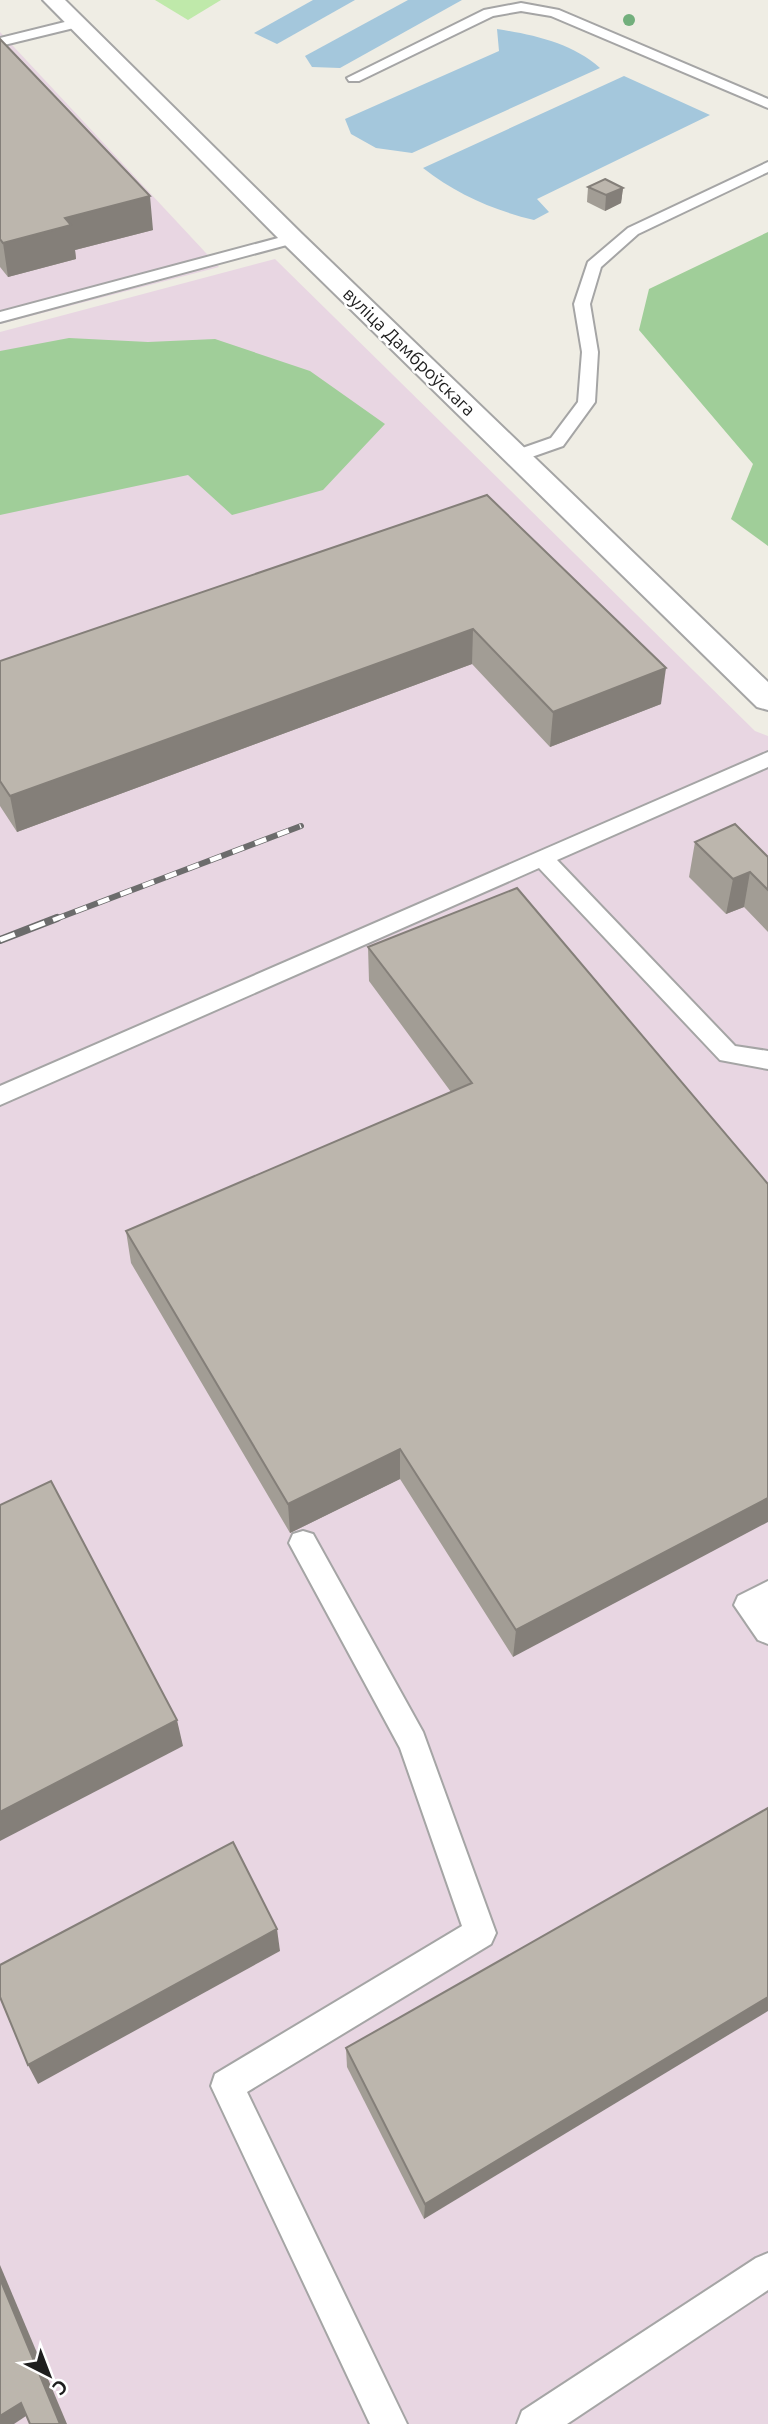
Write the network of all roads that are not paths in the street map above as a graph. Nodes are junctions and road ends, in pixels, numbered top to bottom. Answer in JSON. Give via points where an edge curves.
{"nodes":[{"id":1,"x":53,"y":0,"type":"edge"},
{"id":2,"x":77,"y":23,"type":"junction"},
{"id":3,"x":0,"y":42,"type":"edge"},
{"id":4,"x":354,"y":78,"type":"dead end"},
{"id":5,"x":768,"y":104,"type":"edge"},
{"id":6,"x":768,"y":166,"type":"edge"},
{"id":7,"x":293,"y":239,"type":"junction"},
{"id":8,"x":0,"y":317,"type":"edge"},
{"id":9,"x":517,"y":456,"type":"junction"},
{"id":10,"x":768,"y":700,"type":"edge"},
{"id":11,"x":768,"y":759,"type":"edge"},
{"id":12,"x":542,"y":858,"type":"junction"},
{"id":13,"x":768,"y":1060,"type":"edge"},
{"id":14,"x":0,"y":1096,"type":"edge"},
{"id":15,"x":303,"y":1543,"type":"dead end"},
{"id":16,"x":768,"y":1594,"type":"edge"},
{"id":17,"x":768,"y":1630,"type":"edge"},
{"id":18,"x":768,"y":2270,"type":"edge"},
{"id":19,"x":389,"y":2424,"type":"edge"},
{"id":20,"x":535,"y":2424,"type":"edge"}],
"edges":[{"from":1,"to":2,"type":"street","name":"вуліца Дамброўскага"},
{"from":2,"to":3,"type":"lane"},
{"from":2,"to":7,"type":"street","name":"вуліца Дамброўскага"},
{"from":4,"to":5,"type":"lane","via":[[489,13],[521,6],[554,13]]},
{"from":6,"to":9,"type":"lane","via":[[633,231],[594,265],[582,304],[590,352],[586,401],[557,442]]},
{"from":7,"to":8,"type":"lane"},
{"from":7,"to":9,"type":"street","name":"вуліца Дамброўскага"},
{"from":9,"to":10,"type":"street","name":"вуліца Дамброўскага"},
{"from":11,"to":12,"type":"lane"},
{"from":12,"to":13,"type":"lane","via":[[728,1054]]},
{"from":12,"to":14,"type":"lane"},
{"from":15,"to":19,"type":"lane","via":[[413,1742],[480,1933],[227,2086]]},
{"from":16,"to":17,"type":"lane","via":[[748,1605]]},
{"from":18,"to":20,"type":"lane"}]}
